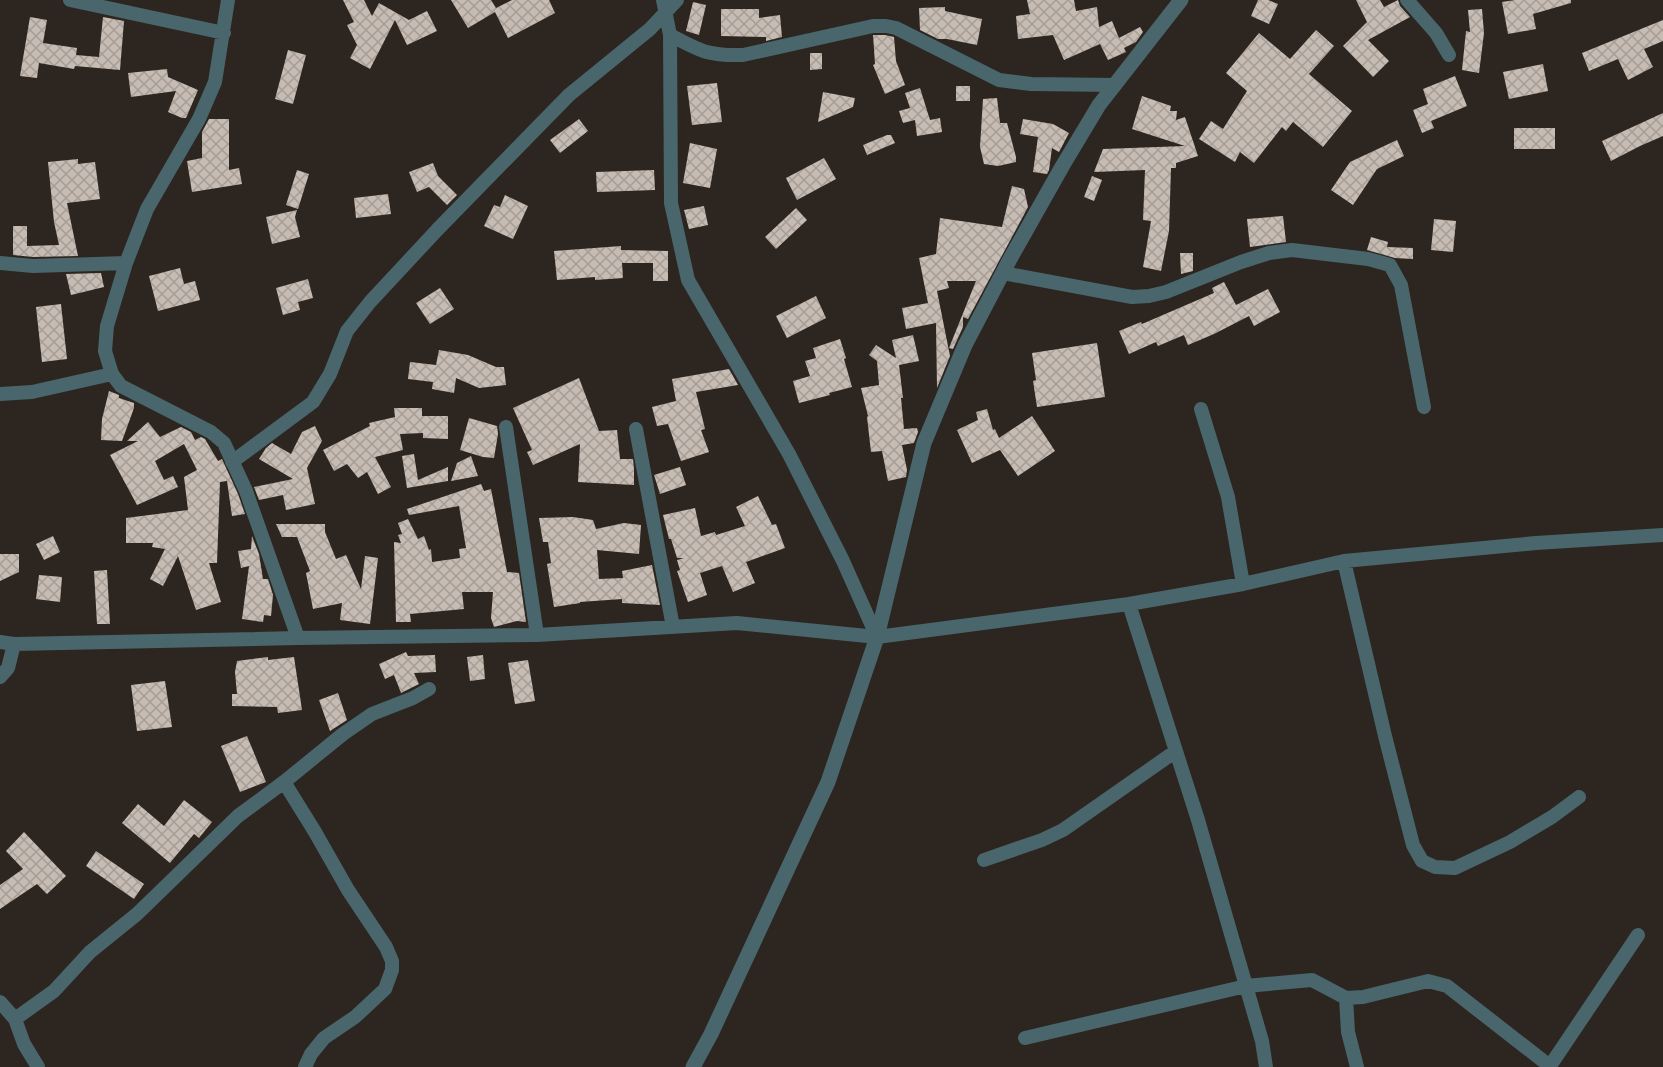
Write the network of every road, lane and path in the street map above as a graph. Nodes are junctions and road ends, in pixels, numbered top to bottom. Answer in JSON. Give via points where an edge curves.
{"nodes":[{"id":1,"x":70,"y":0,"type":"edge"},
{"id":2,"x":228,"y":0,"type":"edge"},
{"id":3,"x":677,"y":0,"type":"edge"},
{"id":4,"x":1181,"y":0,"type":"edge"},
{"id":5,"x":1407,"y":0,"type":"edge"},
{"id":6,"x":664,"y":6,"type":"edge"},
{"id":7,"x":224,"y":33,"type":"junction"},
{"id":8,"x":670,"y":35,"type":"junction"},
{"id":9,"x":1449,"y":55,"type":"dead end"},
{"id":10,"x":1115,"y":85,"type":"junction"},
{"id":11,"x":0,"y":263,"type":"edge"},
{"id":12,"x":126,"y":263,"type":"junction"},
{"id":13,"x":1003,"y":273,"type":"junction"},
{"id":14,"x":112,"y":374,"type":"junction"},
{"id":15,"x":0,"y":394,"type":"edge"},
{"id":16,"x":1424,"y":406,"type":"dead end"},
{"id":17,"x":1201,"y":409,"type":"dead end"},
{"id":18,"x":506,"y":427,"type":"dead end"},
{"id":19,"x":636,"y":429,"type":"dead end"},
{"id":20,"x":232,"y":462,"type":"junction"},
{"id":21,"x":1663,"y":535,"type":"edge"},
{"id":22,"x":1344,"y":561,"type":"junction"},
{"id":23,"x":1243,"y":584,"type":"junction"},
{"id":24,"x":1129,"y":604,"type":"junction"},
{"id":25,"x":673,"y":627,"type":"junction"},
{"id":26,"x":537,"y":635,"type":"junction"},
{"id":27,"x":877,"y":637,"type":"junction"},
{"id":28,"x":298,"y":638,"type":"junction"},
{"id":29,"x":0,"y":642,"type":"edge"},
{"id":30,"x":14,"y":644,"type":"junction"},
{"id":31,"x":0,"y":677,"type":"edge"},
{"id":32,"x":429,"y":690,"type":"dead end"},
{"id":33,"x":1176,"y":751,"type":"junction"},
{"id":34,"x":284,"y":782,"type":"junction"},
{"id":35,"x":1579,"y":797,"type":"dead end"},
{"id":36,"x":984,"y":860,"type":"dead end"},
{"id":37,"x":1638,"y":935,"type":"dead end"},
{"id":38,"x":1246,"y":986,"type":"junction"},
{"id":39,"x":1346,"y":998,"type":"junction"},
{"id":40,"x":0,"y":1002,"type":"edge"},
{"id":41,"x":15,"y":1019,"type":"junction"},
{"id":42,"x":1025,"y":1038,"type":"dead end"},
{"id":43,"x":1550,"y":1066,"type":"edge"},
{"id":44,"x":38,"y":1067,"type":"edge"},
{"id":45,"x":305,"y":1067,"type":"edge"},
{"id":46,"x":693,"y":1067,"type":"edge"},
{"id":47,"x":1266,"y":1067,"type":"edge"},
{"id":48,"x":1358,"y":1067,"type":"edge"}],
"edges":[{"from":1,"to":7,"type":"street"},
{"from":2,"to":7,"type":"street"},
{"from":3,"to":6,"type":"street"},
{"from":4,"to":10,"type":"street"},
{"from":5,"to":9,"type":"street","via":[[1436,33]]},
{"from":6,"to":8,"type":"street"},
{"from":6,"to":20,"type":"street","via":[[650,29],[569,95],[370,302],[347,331],[330,374],[313,402]]},
{"from":7,"to":12,"type":"street","via":[[215,82],[147,209]]},
{"from":8,"to":10,"type":"street","via":[[700,51],[743,55],[886,26],[999,80]]},
{"from":8,"to":27,"type":"street","via":[[671,203],[688,280],[789,454]]},
{"from":10,"to":13,"type":"street","via":[[1063,165]]},
{"from":11,"to":12,"type":"street"},
{"from":12,"to":14,"type":"street","via":[[106,326],[105,351]]},
{"from":13,"to":16,"type":"street","via":[[1132,297],[1166,292],[1241,262],[1292,250],[1390,265],[1401,285]]},
{"from":13,"to":27,"type":"street","via":[[965,345],[924,443]]},
{"from":14,"to":15,"type":"street","via":[[32,392]]},
{"from":14,"to":20,"type":"street","via":[[121,386],[211,432],[224,443]]},
{"from":17,"to":23,"type":"street","via":[[1228,498]]},
{"from":18,"to":26,"type":"street"},
{"from":19,"to":25,"type":"street"},
{"from":20,"to":28,"type":"street"},
{"from":21,"to":22,"type":"street"},
{"from":22,"to":23,"type":"street"},
{"from":22,"to":35,"type":"street","via":[[1413,845],[1422,861],[1435,867],[1455,868],[1510,842]]},
{"from":23,"to":24,"type":"street"},
{"from":24,"to":27,"type":"street"},
{"from":24,"to":33,"type":"street"},
{"from":25,"to":26,"type":"street"},
{"from":25,"to":27,"type":"street","via":[[737,623]]},
{"from":26,"to":28,"type":"street"},
{"from":27,"to":46,"type":"street","via":[[828,782]]},
{"from":28,"to":30,"type":"street"},
{"from":29,"to":30,"type":"street"},
{"from":30,"to":31,"type":"street","via":[[8,668]]},
{"from":32,"to":34,"type":"street","via":[[372,714]]},
{"from":33,"to":36,"type":"street","via":[[1063,830]]},
{"from":33,"to":38,"type":"street"},
{"from":34,"to":41,"type":"street","via":[[238,816],[137,914],[90,952],[54,991]]},
{"from":34,"to":45,"type":"street","via":[[392,961],[385,989],[355,1017],[324,1038]]},
{"from":37,"to":43,"type":"street"},
{"from":38,"to":39,"type":"street","via":[[1312,980]]},
{"from":38,"to":42,"type":"street"},
{"from":38,"to":47,"type":"street"},
{"from":39,"to":43,"type":"street","via":[[1428,981],[1447,986]]},
{"from":39,"to":48,"type":"street","via":[[1348,1032]]},
{"from":40,"to":41,"type":"street"},
{"from":41,"to":44,"type":"street"}]}
